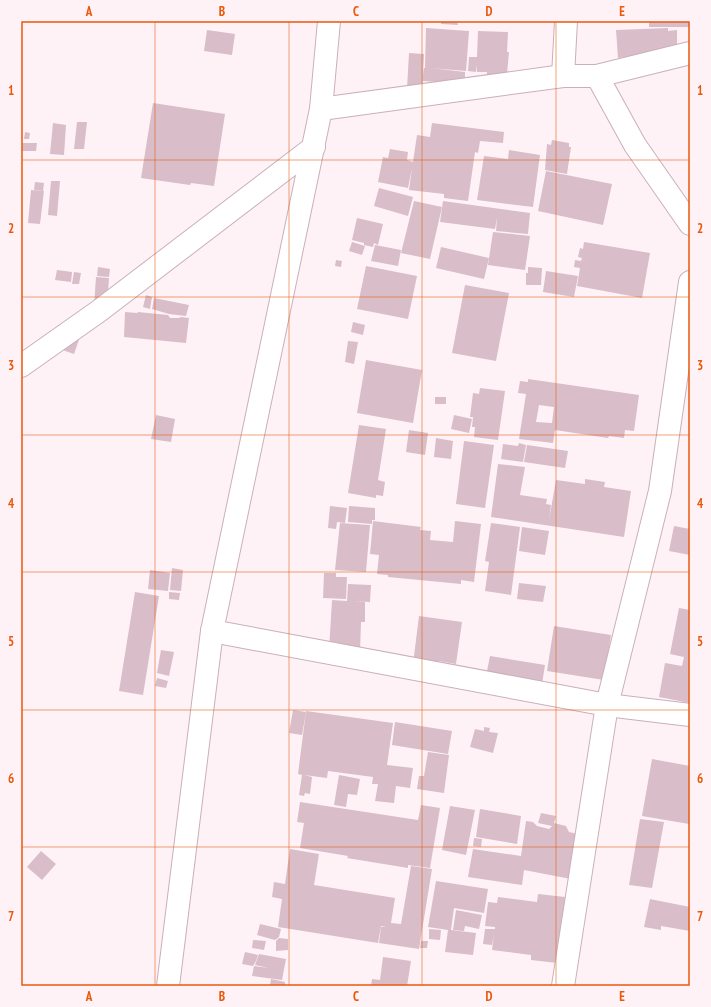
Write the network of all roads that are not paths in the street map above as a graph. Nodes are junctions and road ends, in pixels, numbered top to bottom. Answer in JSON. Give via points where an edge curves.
{"nodes":[{"id":1,"x":329,"y":21,"type":"edge"},
{"id":2,"x":566,"y":21,"type":"edge"},
{"id":3,"x":690,"y":53,"type":"edge"},
{"id":4,"x":563,"y":76,"type":"junction"},
{"id":5,"x":597,"y":76,"type":"junction"},
{"id":6,"x":321,"y":109,"type":"junction"},
{"id":7,"x":314,"y":147,"type":"junction"},
{"id":8,"x":690,"y":224,"type":"edge"},
{"id":9,"x":690,"y":282,"type":"edge"},
{"id":10,"x":21,"y":366,"type":"edge"},
{"id":11,"x":212,"y":631,"type":"junction"},
{"id":12,"x":607,"y":705,"type":"junction"},
{"id":13,"x":690,"y":715,"type":"edge"},
{"id":14,"x":168,"y":986,"type":"edge"},
{"id":15,"x":564,"y":986,"type":"edge"}],
"edges":[{"from":1,"to":6,"type":"street"},
{"from":2,"to":4,"type":"street"},
{"from":3,"to":5,"type":"street"},
{"from":4,"to":5,"type":"street"},
{"from":4,"to":6,"type":"street"},
{"from":5,"to":8,"type":"street","via":[[635,145]]},
{"from":6,"to":7,"type":"street"},
{"from":7,"to":10,"type":"street","via":[[99,311]]},
{"from":7,"to":11,"type":"street"},
{"from":9,"to":12,"type":"street","via":[[660,491]]},
{"from":11,"to":12,"type":"street"},
{"from":11,"to":14,"type":"street"},
{"from":12,"to":13,"type":"street"},
{"from":12,"to":15,"type":"street"}]}
